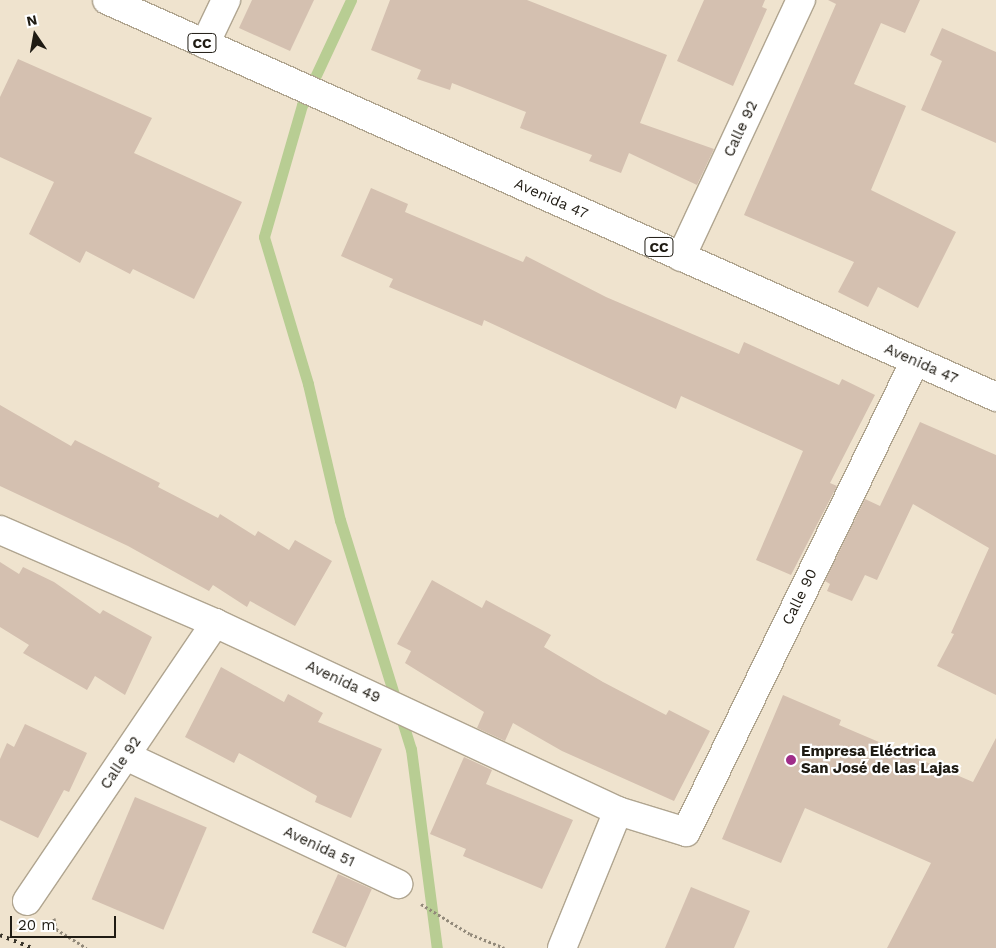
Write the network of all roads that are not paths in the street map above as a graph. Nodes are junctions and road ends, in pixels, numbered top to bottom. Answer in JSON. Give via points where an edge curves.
{"nodes":[{"id":1,"x":107,"y":0,"type":"edge"},
{"id":2,"x":226,"y":0,"type":"edge"},
{"id":3,"x":801,"y":0,"type":"edge"},
{"id":4,"x":205,"y":44,"type":"junction"},
{"id":5,"x":681,"y":257,"type":"junction"},
{"id":6,"x":915,"y":361,"type":"junction"},
{"id":7,"x":996,"y":397,"type":"edge"},
{"id":8,"x":0,"y":530,"type":"edge"},
{"id":9,"x":215,"y":623,"type":"junction"},
{"id":10,"x":126,"y":756,"type":"junction"},
{"id":11,"x":618,"y":810,"type":"junction"},
{"id":12,"x":686,"y":832,"type":"joint"},
{"id":13,"x":398,"y":884,"type":"road end"},
{"id":14,"x":34,"y":892,"type":"road end"},
{"id":15,"x":562,"y":948,"type":"edge"}],
"edges":[{"from":1,"to":4,"type":"street","name":"Avenida 47","number":"CC"},
{"from":2,"to":4,"type":"street"},
{"from":3,"to":5,"type":"street","name":"Calle 92"},
{"from":4,"to":5,"type":"street","name":"Avenida 47","number":"CC"},
{"from":5,"to":6,"type":"street","name":"Avenida 47","number":"CC"},
{"from":6,"to":7,"type":"street","name":"Avenida 47","number":"CC"},
{"from":6,"to":12,"type":"street","name":"Calle 90"},
{"from":8,"to":9,"type":"street","name":"Avenida 49"},
{"from":9,"to":10,"type":"street","name":"Calle 92"},
{"from":9,"to":11,"type":"street","name":"Avenida 49"},
{"from":10,"to":13,"type":"street","name":"Avenida 51"},
{"from":10,"to":14,"type":"street","name":"Calle 92"},
{"from":11,"to":12,"type":"street","name":"Avenida 49"},
{"from":11,"to":15,"type":"street"}]}
